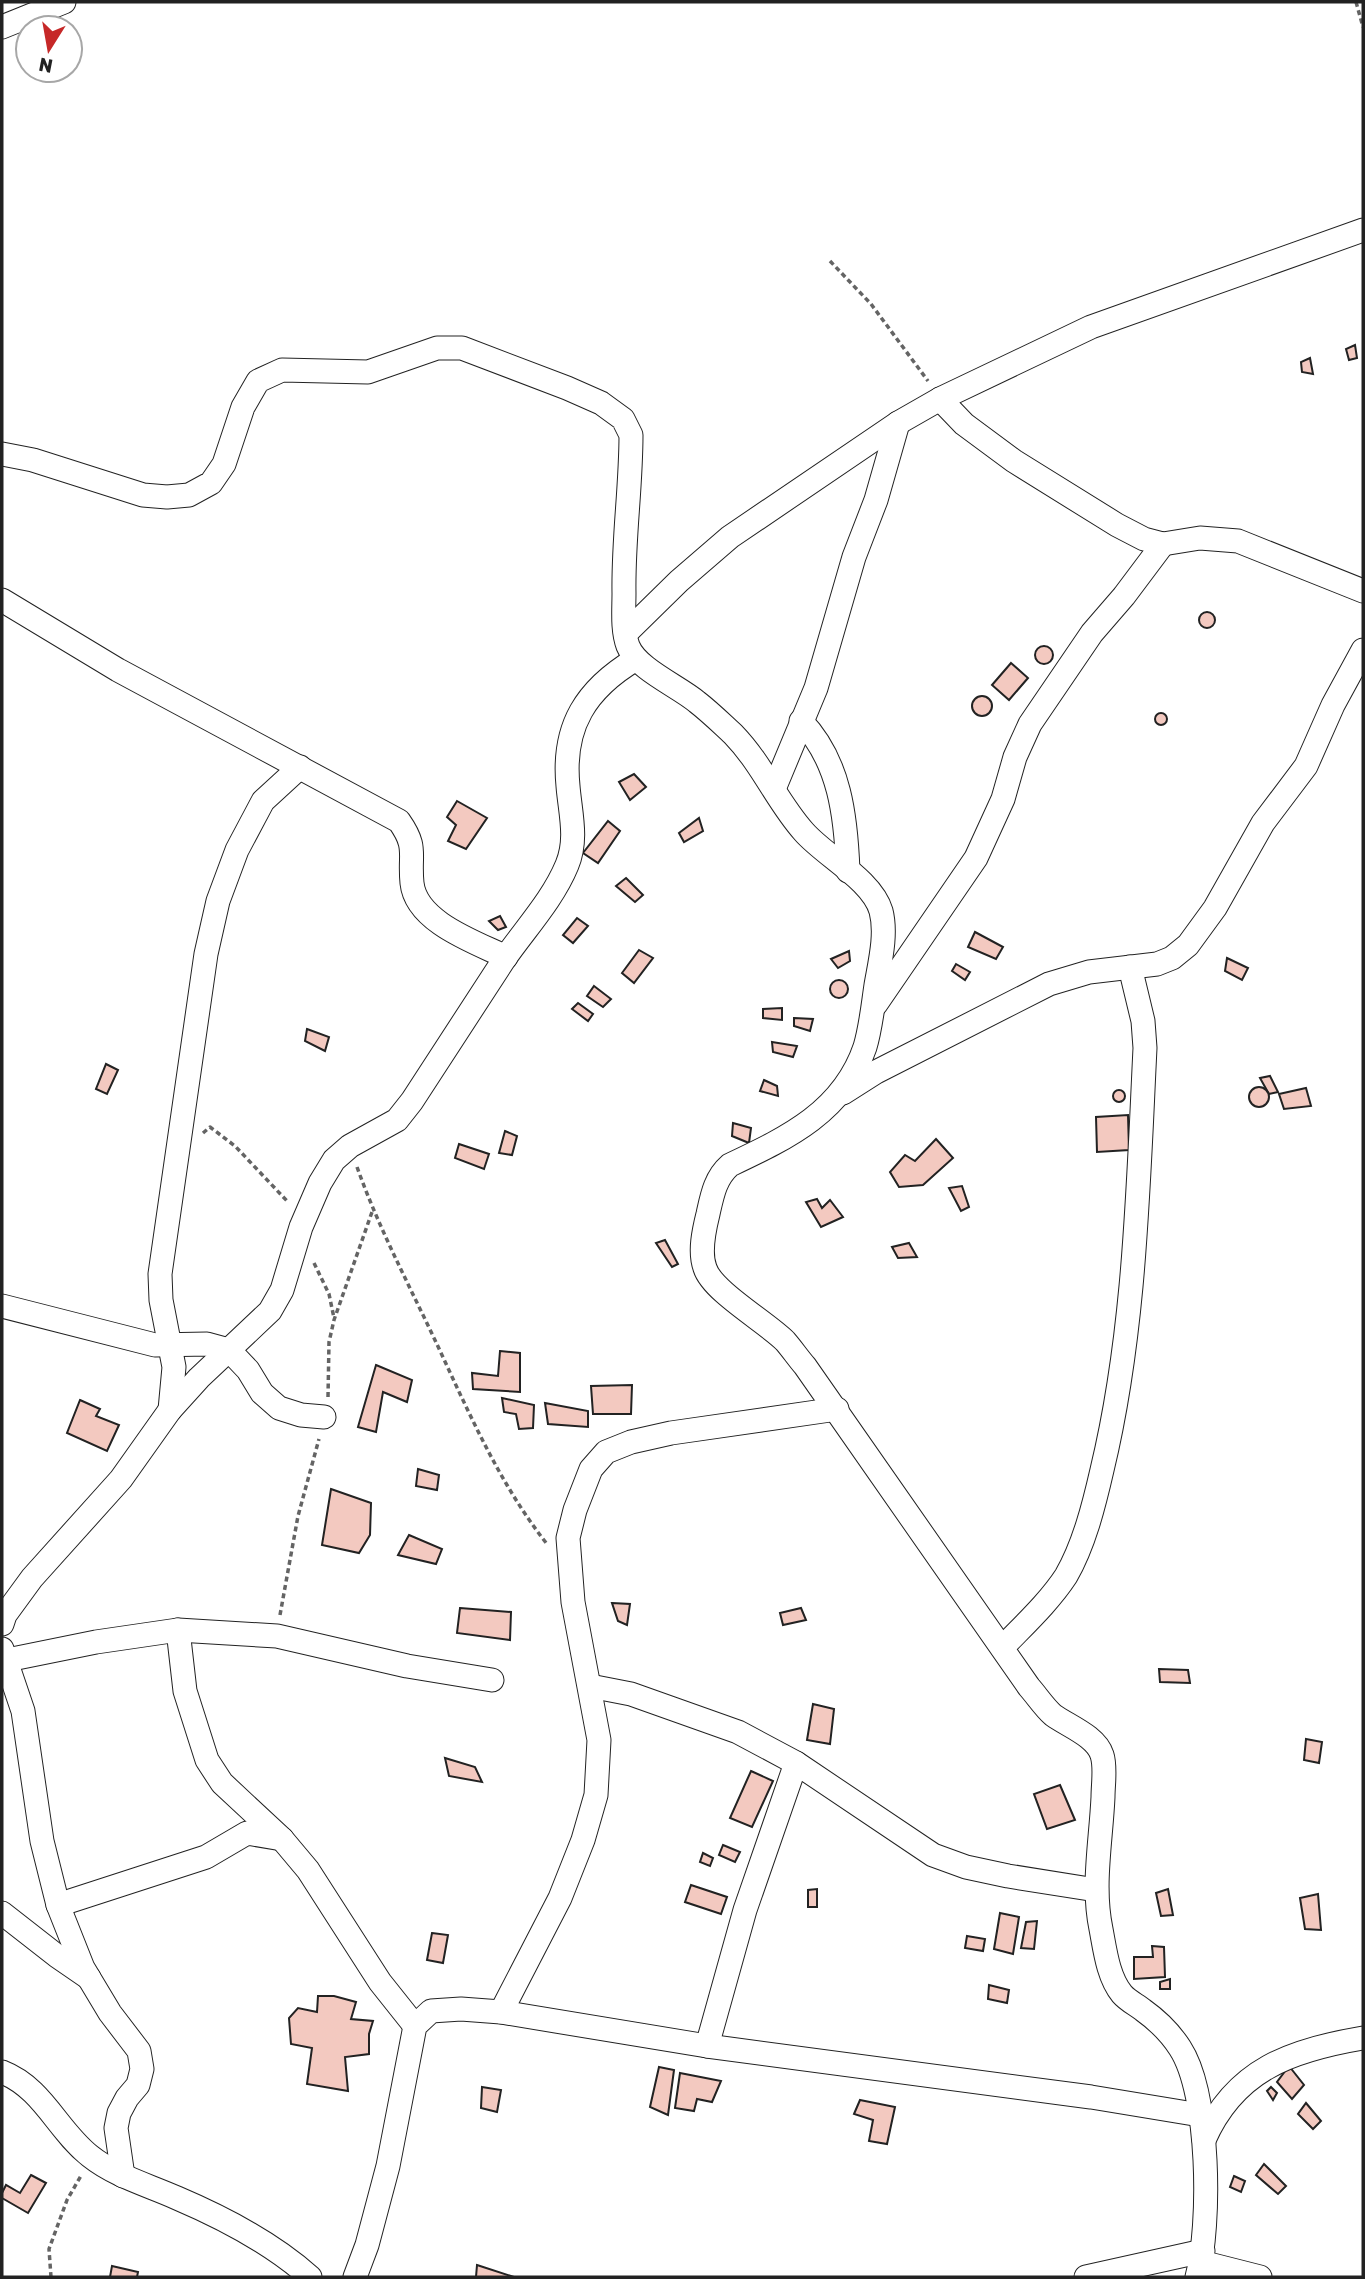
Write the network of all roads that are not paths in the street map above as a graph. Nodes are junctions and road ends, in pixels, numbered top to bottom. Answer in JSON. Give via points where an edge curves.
{"nodes":[{"id":1,"x":64,"y":2,"type":"edge"},
{"id":2,"x":2,"y":27,"type":"edge"},
{"id":3,"x":1363,"y":230,"type":"edge"},
{"id":4,"x":940,"y":399,"type":"junction"},
{"id":5,"x":898,"y":423,"type":"junction"},
{"id":6,"x":2,"y":454,"type":"edge"},
{"id":7,"x":1163,"y":544,"type":"junction"},
{"id":8,"x":1363,"y":591,"type":"edge"},
{"id":9,"x":2,"y":600,"type":"edge"},
{"id":10,"x":626,"y":633,"type":"junction"},
{"id":11,"x":1363,"y":650,"type":"edge"},
{"id":12,"x":636,"y":659,"type":"junction"},
{"id":13,"x":801,"y":721,"type":"junction"},
{"id":14,"x":300,"y":767,"type":"junction"},
{"id":15,"x":774,"y":789,"type":"junction"},
{"id":16,"x":848,"y":871,"type":"junction"},
{"id":17,"x":506,"y":957,"type":"junction"},
{"id":18,"x":1130,"y":967,"type":"junction"},
{"id":19,"x":873,"y":1010,"type":"junction"},
{"id":20,"x":837,"y":1096,"type":"junction"},
{"id":21,"x":2,"y":1306,"type":"edge"},
{"id":22,"x":170,"y":1346,"type":"junction"},
{"id":23,"x":229,"y":1350,"type":"junction"},
{"id":24,"x":837,"y":1409,"type":"junction"},
{"id":25,"x":170,"y":1410,"type":"junction"},
{"id":26,"x":324,"y":1417,"type":"dead end"},
{"id":27,"x":2,"y":1624,"type":"edge"},
{"id":28,"x":178,"y":1630,"type":"junction"},
{"id":29,"x":1003,"y":1647,"type":"junction"},
{"id":30,"x":3,"y":1657,"type":"edge"},
{"id":31,"x":492,"y":1680,"type":"dead end"},
{"id":32,"x":590,"y":1686,"type":"junction"},
{"id":33,"x":796,"y":1763,"type":"junction"},
{"id":34,"x":282,"y":1839,"type":"junction"},
{"id":35,"x":1096,"y":1890,"type":"junction"},
{"id":36,"x":58,"y":1905,"type":"junction"},
{"id":37,"x":2,"y":1913,"type":"edge"},
{"id":38,"x":90,"y":1979,"type":"junction"},
{"id":39,"x":501,"y":2012,"type":"junction"},
{"id":40,"x":415,"y":2026,"type":"junction"},
{"id":41,"x":1363,"y":2038,"type":"edge"},
{"id":42,"x":707,"y":2046,"type":"junction"},
{"id":43,"x":2,"y":2072,"type":"edge"},
{"id":44,"x":1200,"y":2115,"type":"junction"},
{"id":45,"x":1203,"y":2143,"type":"junction"},
{"id":46,"x":123,"y":2176,"type":"junction"},
{"id":47,"x":1201,"y":2263,"type":"edge"},
{"id":48,"x":310,"y":2277,"type":"edge"},
{"id":49,"x":355,"y":2277,"type":"edge"},
{"id":50,"x":1086,"y":2277,"type":"edge"},
{"id":51,"x":1260,"y":2277,"type":"edge"}],
"edges":[{"from":1,"to":2,"type":"street"},
{"from":3,"to":4,"type":"street","via":[[1091,327]]},
{"from":4,"to":5,"type":"street"},
{"from":4,"to":7,"type":"street","via":[[964,424],[1014,461],[1117,526]]},
{"from":5,"to":10,"type":"street","via":[[730,537]]},
{"from":5,"to":13,"type":"street","via":[[816,688]]},
{"from":6,"to":10,"type":"street","via":[[143,495],[190,495],[211,483],[224,464],[243,407],[258,381],[282,370],[368,372],[438,348],[462,348],[567,388],[623,419],[631,435],[623,560]]},
{"from":7,"to":8,"type":"street","via":[[1200,538],[1238,541]]},
{"from":7,"to":19,"type":"street","via":[[1092,633],[1030,724],[976,858]]},
{"from":9,"to":14,"type":"street","via":[[118,670]]},
{"from":10,"to":12,"type":"street"},
{"from":11,"to":18,"type":"street","via":[[1306,766],[1250,842],[1202,928],[1166,961]]},
{"from":12,"to":15,"type":"street","via":[[696,701],[734,736]]},
{"from":12,"to":17,"type":"street","via":[[613,673],[584,703],[571,734],[568,783],[574,830],[568,863]]},
{"from":13,"to":15,"type":"street"},
{"from":13,"to":16,"type":"street","via":[[821,744],[842,801]]},
{"from":14,"to":17,"type":"street","via":[[399,821],[411,838],[412,885],[421,906],[442,925]]},
{"from":14,"to":22,"type":"street","via":[[263,802],[237,850],[218,901],[206,954],[160,1274]]},
{"from":15,"to":16,"type":"street","via":[[806,834]]},
{"from":16,"to":19,"type":"street","via":[[869,890],[881,912]]},
{"from":17,"to":23,"type":"street","via":[[397,1119],[334,1160],[301,1227],[282,1290],[270,1311]]},
{"from":18,"to":20,"type":"street","via":[[1089,972],[1049,984]]},
{"from":18,"to":29,"type":"street","via":[[1145,1048],[1130,1300],[1111,1434],[1097,1492],[1066,1576]]},
{"from":19,"to":20,"type":"street","via":[[860,1059]]},
{"from":20,"to":24,"type":"street","via":[[801,1128],[726,1169],[713,1191],[703,1251],[705,1269],[719,1287],[785,1341]]},
{"from":21,"to":22,"type":"street"},
{"from":22,"to":23,"type":"street","via":[[207,1344]]},
{"from":22,"to":25,"type":"street","via":[[174,1367]]},
{"from":23,"to":25,"type":"street"},
{"from":23,"to":26,"type":"street","via":[[279,1408]]},
{"from":24,"to":29,"type":"street"},
{"from":24,"to":32,"type":"street","via":[[671,1433],[606,1452],[592,1469],[568,1538],[576,1622]]},
{"from":25,"to":27,"type":"street","via":[[121,1479],[32,1578]]},
{"from":28,"to":30,"type":"street"},
{"from":28,"to":31,"type":"street","via":[[277,1636]]},
{"from":28,"to":34,"type":"street","via":[[185,1691],[207,1760],[222,1783]]},
{"from":29,"to":35,"type":"street","via":[[1052,1714],[1093,1742],[1102,1756]]},
{"from":30,"to":36,"type":"street","via":[[23,1711],[42,1841]]},
{"from":32,"to":33,"type":"street","via":[[685,1712],[738,1732]]},
{"from":32,"to":39,"type":"street","via":[[599,1740],[596,1796],[560,1898]]},
{"from":33,"to":35,"type":"street","via":[[933,1855],[966,1867]]},
{"from":33,"to":42,"type":"street","via":[[744,1910]]},
{"from":34,"to":36,"type":"street","via":[[247,1833],[206,1857]]},
{"from":34,"to":40,"type":"street"},
{"from":35,"to":44,"type":"street","via":[[1100,1927],[1116,1985],[1181,2049],[1195,2081]]},
{"from":36,"to":38,"type":"street"},
{"from":37,"to":38,"type":"street"},
{"from":38,"to":46,"type":"street","via":[[139,2051],[142,2069],[138,2085],[119,2113],[116,2128]]},
{"from":39,"to":40,"type":"street","via":[[431,2011]]},
{"from":39,"to":42,"type":"street"},
{"from":40,"to":49,"type":"street","via":[[388,2166]]},
{"from":41,"to":45,"type":"street","via":[[1288,2057],[1252,2076],[1214,2117]]},
{"from":42,"to":44,"type":"street"},
{"from":43,"to":46,"type":"street","via":[[35,2092],[91,2157]]},
{"from":44,"to":45,"type":"street"},
{"from":45,"to":47,"type":"street"},
{"from":46,"to":48,"type":"street","via":[[216,2216],[260,2240]]},
{"from":47,"to":50,"type":"street"},
{"from":47,"to":51,"type":"street"}]}
